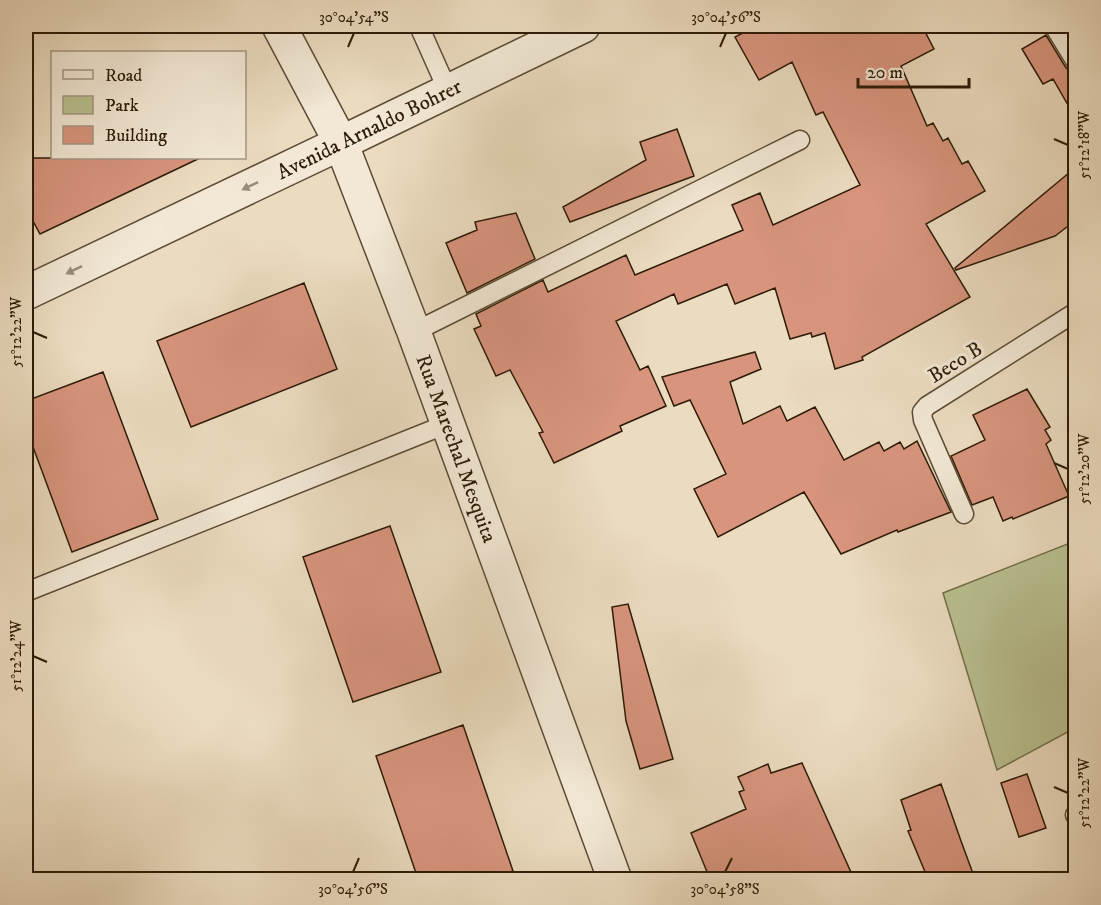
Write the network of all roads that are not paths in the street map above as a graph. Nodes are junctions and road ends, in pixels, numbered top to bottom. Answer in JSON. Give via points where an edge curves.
{"nodes":[{"id":1,"x":279,"y":26,"type":"edge"},
{"id":2,"x":419,"y":26,"type":"edge"},
{"id":3,"x":583,"y":26,"type":"edge"},
{"id":4,"x":1054,"y":26,"type":"edge"},
{"id":5,"x":1076,"y":62,"type":"edge"},
{"id":6,"x":448,"y":91,"type":"junction"},
{"id":7,"x":800,"y":140,"type":"dead end"},
{"id":8,"x":341,"y":143,"type":"junction"},
{"id":9,"x":26,"y":293,"type":"edge"},
{"id":10,"x":1076,"y":312,"type":"edge"},
{"id":11,"x":414,"y":332,"type":"junction"},
{"id":12,"x":447,"y":424,"type":"junction"},
{"id":13,"x":964,"y":514,"type":"dead end"},
{"id":14,"x":26,"y":592,"type":"edge"},
{"id":15,"x":615,"y":879,"type":"edge"}],
"edges":[{"from":1,"to":8,"type":"street","name":"Rua Marechal Mesquita"},
{"from":2,"to":6,"type":"lane"},
{"from":3,"to":6,"type":"street","name":"Avenida Arnaldo Bohrer"},
{"from":4,"to":5,"type":"lane"},
{"from":6,"to":8,"type":"street","name":"Avenida Arnaldo Bohrer"},
{"from":7,"to":11,"type":"lane"},
{"from":8,"to":9,"type":"street","name":"Avenida Arnaldo Bohrer","one_way":true},
{"from":8,"to":11,"type":"street","name":"Rua Marechal Mesquita"},
{"from":10,"to":13,"type":"lane","name":"Beco B","via":[[922,412]]},
{"from":11,"to":12,"type":"street","name":"Rua Marechal Mesquita"},
{"from":12,"to":14,"type":"lane"},
{"from":12,"to":15,"type":"street","name":"Rua Marechal Mesquita"}]}
